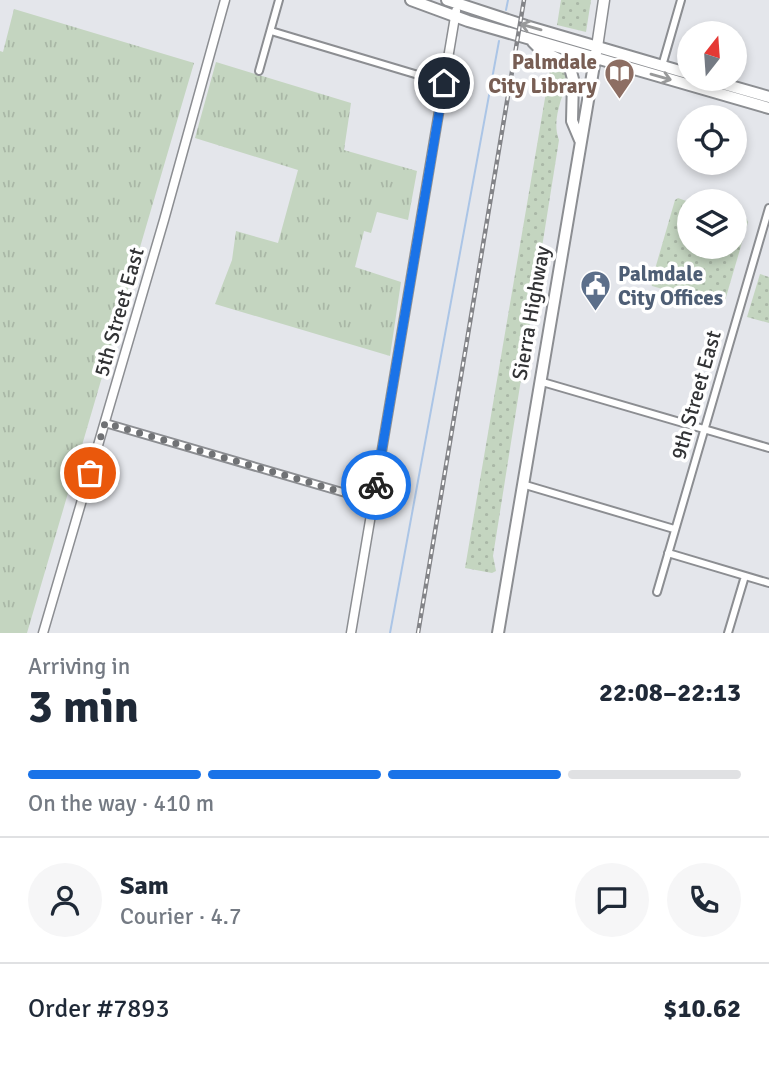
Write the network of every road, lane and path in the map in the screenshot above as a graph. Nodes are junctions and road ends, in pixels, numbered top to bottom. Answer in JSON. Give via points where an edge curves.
{"nodes":[{"id":1,"x":225,"y":0,"type":"edge"},
{"id":2,"x":279,"y":0,"type":"edge"},
{"id":3,"x":411,"y":0,"type":"edge"},
{"id":4,"x":604,"y":0,"type":"edge"},
{"id":5,"x":681,"y":0,"type":"edge"},
{"id":6,"x":454,"y":1,"type":"edge"},
{"id":7,"x":455,"y":17,"type":"junction"},
{"id":8,"x":271,"y":31,"type":"junction"},
{"id":9,"x":531,"y":40,"type":"junction"},
{"id":10,"x":596,"y":52,"type":"junction"},
{"id":11,"x":662,"y":66,"type":"junction"},
{"id":12,"x":677,"y":70,"type":"edge"},
{"id":13,"x":259,"y":71,"type":"dead end"},
{"id":14,"x":444,"y":83,"type":"junction"},
{"id":15,"x":747,"y":91,"type":"edge"},
{"id":16,"x":769,"y":97,"type":"edge"},
{"id":17,"x":769,"y":108,"type":"edge"},
{"id":18,"x":580,"y":140,"type":"junction"},
{"id":19,"x":769,"y":211,"type":"edge"},
{"id":20,"x":539,"y":381,"type":"junction"},
{"id":21,"x":105,"y":423,"type":"junction"},
{"id":22,"x":705,"y":429,"type":"junction"},
{"id":23,"x":769,"y":448,"type":"edge"},
{"id":24,"x":522,"y":484,"type":"junction"},
{"id":25,"x":373,"y":501,"type":"junction"},
{"id":26,"x":674,"y":529,"type":"junction"},
{"id":27,"x":668,"y":554,"type":"junction"},
{"id":28,"x":745,"y":576,"type":"junction"},
{"id":29,"x":769,"y":583,"type":"edge"},
{"id":30,"x":657,"y":592,"type":"dead end"},
{"id":31,"x":43,"y":633,"type":"edge"},
{"id":32,"x":351,"y":633,"type":"edge"},
{"id":33,"x":498,"y":633,"type":"edge"},
{"id":34,"x":728,"y":633,"type":"edge"}],
"edges":[{"from":1,"to":21,"type":"street","name":"5th Street East"},
{"from":2,"to":8,"type":"street"},
{"from":3,"to":7,"type":"highway"},
{"from":4,"to":10,"type":"main road","name":"Sierra Highway"},
{"from":5,"to":11,"type":"street"},
{"from":6,"to":7,"type":"street"},
{"from":10,"to":6,"type":"highway","one_way":true},
{"from":7,"to":9,"type":"highway"},
{"from":7,"to":14,"type":"street"},
{"from":8,"to":13,"type":"street"},
{"from":8,"to":14,"type":"street"},
{"from":9,"to":10,"type":"highway"},
{"from":9,"to":18,"type":"highway","via":[[570,68],[572,121]]},
{"from":10,"to":11,"type":"highway"},
{"from":10,"to":17,"type":"highway","one_way":true},
{"from":10,"to":18,"type":"highway","name":"Sierra Highway"},
{"from":11,"to":12,"type":"highway"},
{"from":14,"to":25,"type":"street"},
{"from":15,"to":16,"type":"highway"},
{"from":18,"to":20,"type":"highway","name":"Sierra Highway"},
{"from":19,"to":22,"type":"street","name":"9th Street East"},
{"from":20,"to":22,"type":"street"},
{"from":20,"to":24,"type":"highway","name":"Sierra Highway"},
{"from":21,"to":25,"type":"street"},
{"from":21,"to":31,"type":"street","name":"5th Street East"},
{"from":22,"to":23,"type":"street"},
{"from":22,"to":26,"type":"street","name":"9th Street East"},
{"from":24,"to":26,"type":"street"},
{"from":24,"to":33,"type":"highway","name":"Sierra Highway"},
{"from":25,"to":32,"type":"street"},
{"from":26,"to":27,"type":"street","name":"9th Street East"},
{"from":27,"to":28,"type":"street"},
{"from":27,"to":30,"type":"street","name":"9th Street East"},
{"from":28,"to":29,"type":"street"},
{"from":28,"to":34,"type":"street"}]}
